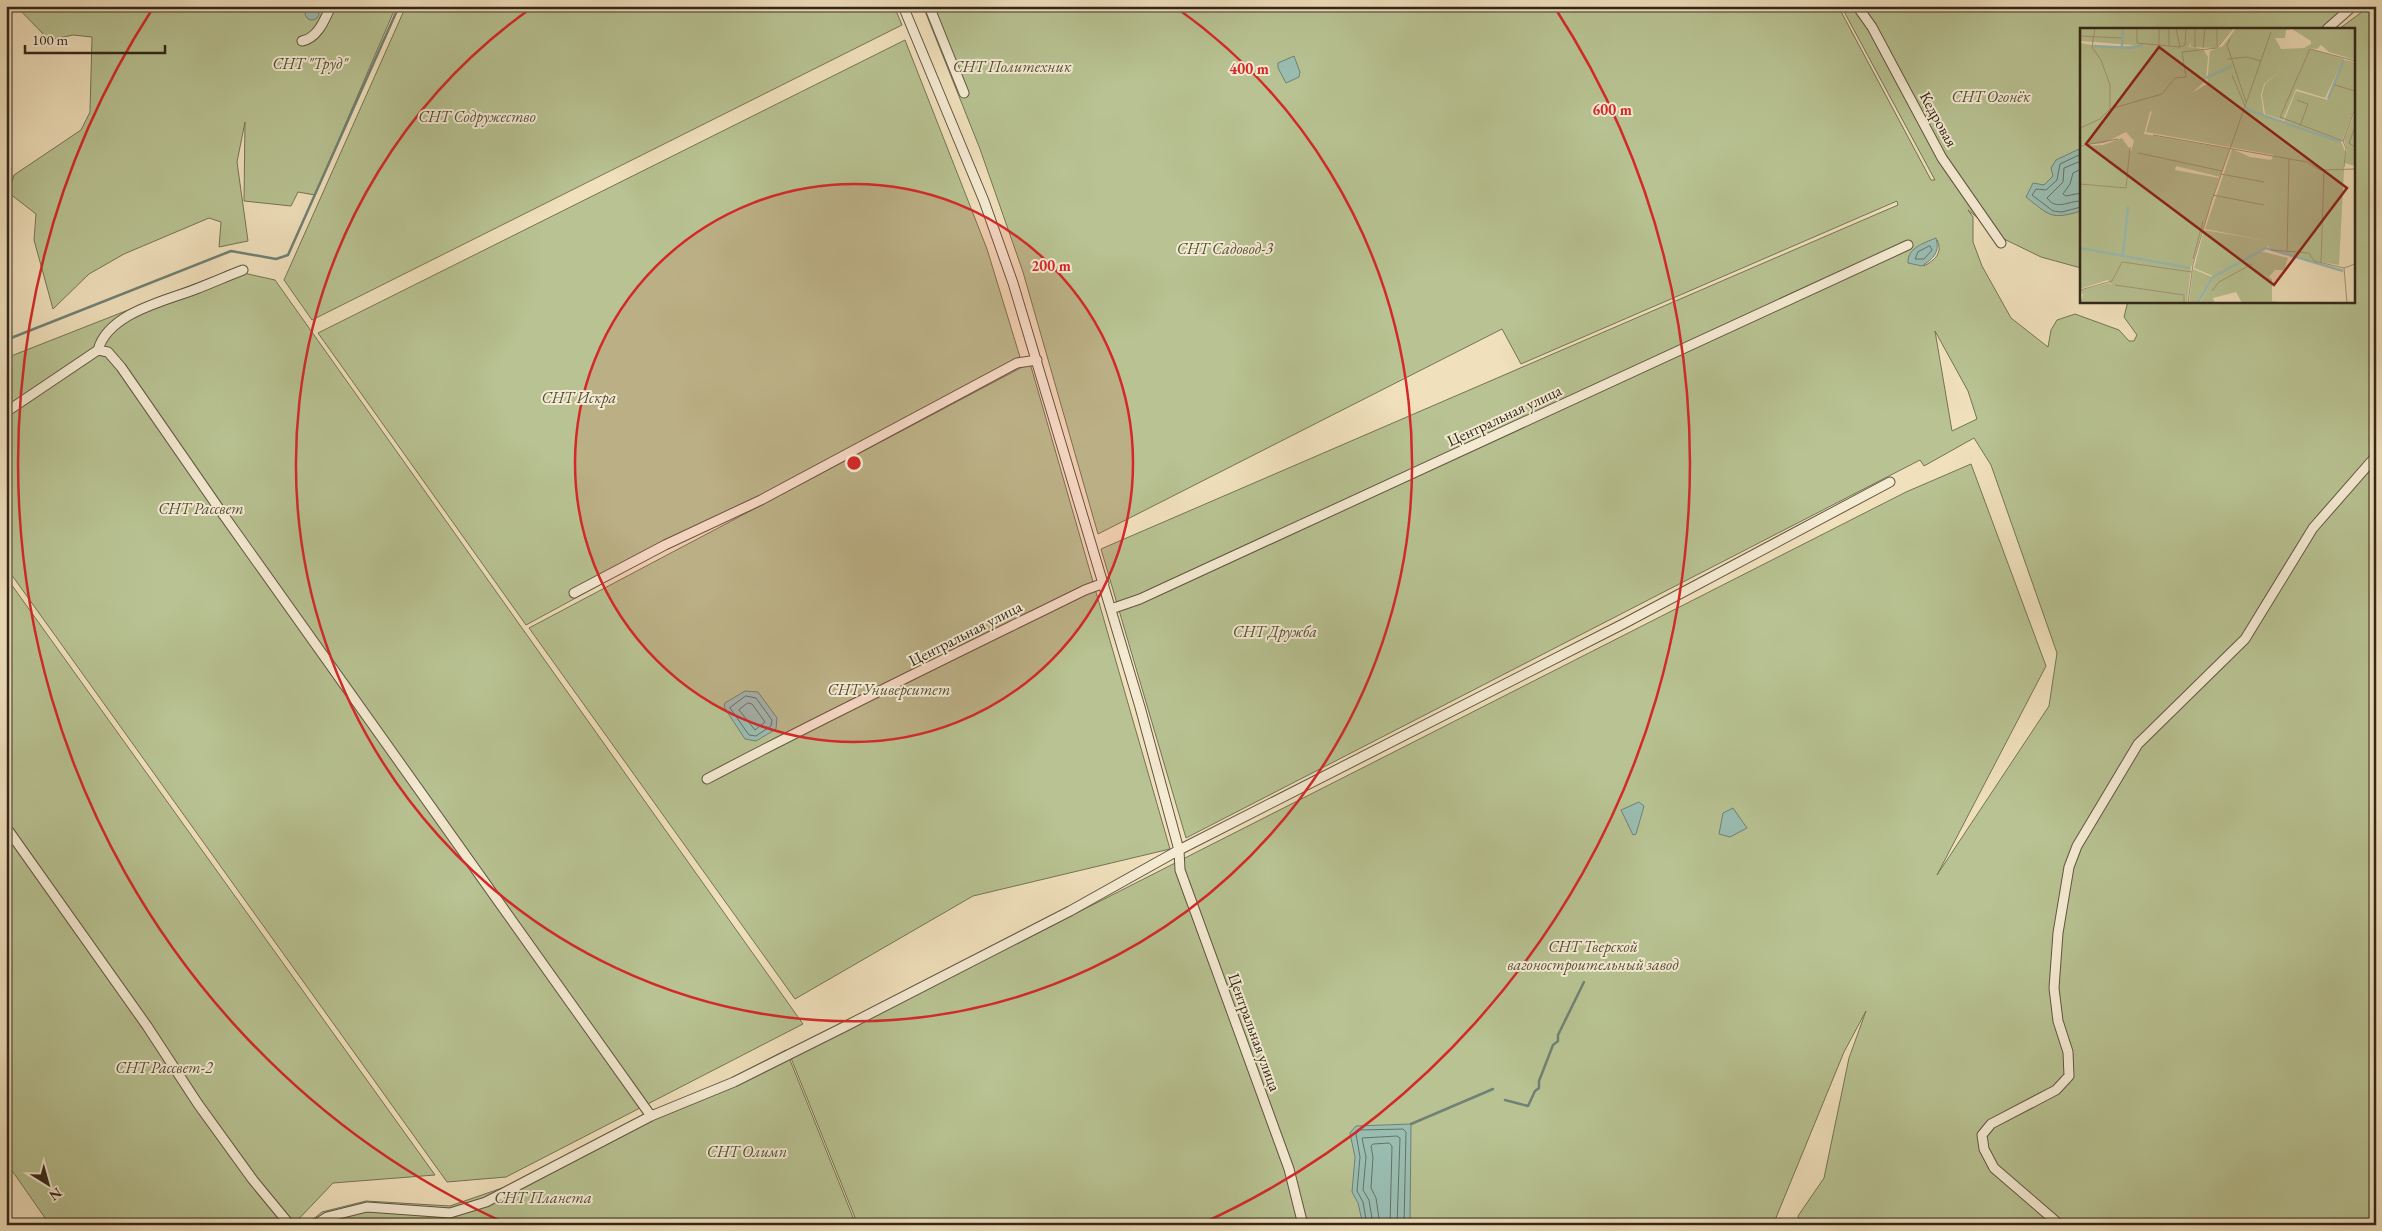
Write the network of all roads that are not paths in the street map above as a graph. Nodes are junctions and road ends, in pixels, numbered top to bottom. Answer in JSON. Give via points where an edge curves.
{"nodes":[{"id":1,"x":331,"y":6,"type":"edge"},
{"id":2,"x":903,"y":6,"type":"edge"},
{"id":3,"x":929,"y":6,"type":"edge"},
{"id":4,"x":1856,"y":6,"type":"edge"},
{"id":5,"x":2353,"y":6,"type":"edge"},
{"id":6,"x":2328,"y":28,"type":"edge"},
{"id":7,"x":302,"y":41,"type":"dead end"},
{"id":8,"x":964,"y":93,"type":"dead end"},
{"id":9,"x":2001,"y":242,"type":"dead end"},
{"id":10,"x":1908,"y":245,"type":"dead end"},
{"id":11,"x":243,"y":270,"type":"dead end"},
{"id":12,"x":98,"y":350,"type":"junction"},
{"id":13,"x":1037,"y":360,"type":"junction"},
{"id":14,"x":6,"y":412,"type":"edge"},
{"id":15,"x":2376,"y":456,"type":"edge"},
{"id":16,"x":1890,"y":482,"type":"dead end"},
{"id":17,"x":1104,"y":583,"type":"junction"},
{"id":18,"x":574,"y":592,"type":"dead end"},
{"id":19,"x":1111,"y":609,"type":"junction"},
{"id":20,"x":708,"y":779,"type":"dead end"},
{"id":21,"x":6,"y":828,"type":"edge"},
{"id":22,"x":1178,"y":850,"type":"junction"},
{"id":23,"x":651,"y":1116,"type":"junction"},
{"id":24,"x":290,"y":1225,"type":"edge"},
{"id":25,"x":315,"y":1225,"type":"edge"},
{"id":26,"x":1303,"y":1225,"type":"edge"},
{"id":27,"x":2060,"y":1225,"type":"edge"}],
"edges":[{"from":1,"to":7,"type":"street","via":[[314,35]]},
{"from":2,"to":13,"type":"street","name":"Центральная улица","via":[[984,201]]},
{"from":3,"to":8,"type":"street"},
{"from":4,"to":9,"type":"street","name":"Кедровая","via":[[1872,27],[1942,158]]},
{"from":5,"to":6,"type":"street"},
{"from":10,"to":19,"type":"street","name":"Центральная улица","via":[[1140,599]]},
{"from":11,"to":12,"type":"street","via":[[146,307],[116,323],[101,339]]},
{"from":12,"to":14,"type":"street"},
{"from":12,"to":23,"type":"street","via":[[108,352],[121,367]]},
{"from":13,"to":17,"type":"street","name":"Центральная улица"},
{"from":13,"to":18,"type":"street","via":[[1017,363],[761,500],[665,544]]},
{"from":15,"to":27,"type":"street","via":[[2314,528],[2245,640],[2138,744],[2074,853],[2060,924],[2054,988],[2058,1021],[2068,1052],[2069,1076],[2056,1090],[1991,1124],[1982,1135],[1984,1149],[1994,1168]]},
{"from":16,"to":22,"type":"street","via":[[1642,614]]},
{"from":17,"to":19,"type":"street","name":"Центральная улица"},
{"from":17,"to":20,"type":"street","name":"Центральная улица","via":[[797,732]]},
{"from":19,"to":22,"type":"street","name":"Центральная улица"},
{"from":21,"to":24,"type":"street","via":[[147,1026],[198,1104]]},
{"from":22,"to":23,"type":"street","via":[[1070,911],[844,1027],[734,1082]]},
{"from":22,"to":26,"type":"street","name":"Центральная улица","via":[[1180,870],[1289,1169]]},
{"from":23,"to":25,"type":"street","via":[[486,1202],[450,1213],[367,1206]]}]}
